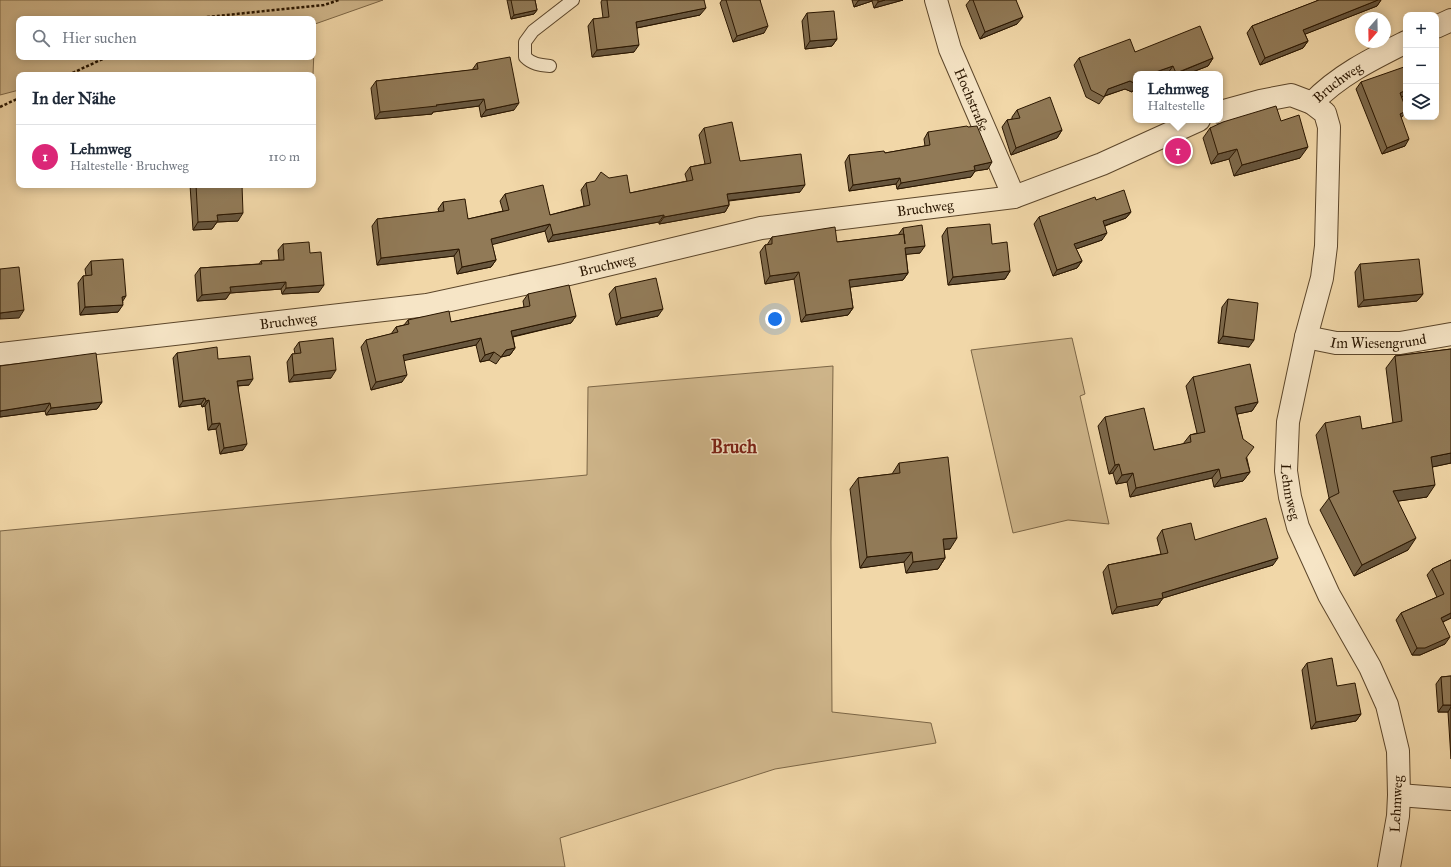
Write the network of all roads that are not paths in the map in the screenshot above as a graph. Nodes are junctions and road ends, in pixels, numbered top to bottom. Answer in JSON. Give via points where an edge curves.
{"nodes":[{"id":1,"x":573,"y":0,"type":"edge"},
{"id":2,"x":936,"y":0,"type":"edge"},
{"id":3,"x":1451,"y":20,"type":"edge"},
{"id":4,"x":1439,"y":26,"type":"edge"},
{"id":5,"x":1403,"y":44,"type":"edge"},
{"id":6,"x":550,"y":66,"type":"dead end"},
{"id":7,"x":1312,"y":103,"type":"junction"},
{"id":8,"x":1223,"y":111,"type":"edge"},
{"id":9,"x":1192,"y":123,"type":"edge"},
{"id":10,"x":1014,"y":197,"type":"junction"},
{"id":11,"x":1451,"y":334,"type":"edge"},
{"id":12,"x":1306,"y":337,"type":"junction"},
{"id":13,"x":0,"y":354,"type":"edge"},
{"id":14,"x":1399,"y":795,"type":"junction"},
{"id":15,"x":1451,"y":799,"type":"edge"},
{"id":16,"x":1388,"y":867,"type":"edge"}],
"edges":[{"from":1,"to":6,"type":"lane","via":[[533,31],[525,42],[525,56],[530,62]]},
{"from":2,"to":10,"type":"street","name":"Hochstraße","via":[[950,48]]},
{"from":3,"to":4,"type":"street"},
{"from":5,"to":7,"type":"street","name":"Bruchweg","via":[[1361,65],[1324,91]]},
{"from":7,"to":8,"type":"street","name":"Bruchweg","via":[[1291,96]]},
{"from":7,"to":12,"type":"street","name":"Lehmweg","via":[[1325,113],[1328,127],[1326,246],[1322,278]]},
{"from":9,"to":10,"type":"street","name":"Bruchweg","via":[[1102,164]]},
{"from":10,"to":13,"type":"street","name":"Bruchweg","via":[[761,228],[427,305]]},
{"from":11,"to":12,"type":"street","name":"Im Wiesengrund","via":[[1400,343],[1336,343]]},
{"from":12,"to":14,"type":"street","name":"Lehmweg","via":[[1288,422],[1286,471],[1290,497],[1298,528],[1310,555],[1329,595],[1370,667],[1387,705],[1398,751]]},
{"from":14,"to":15,"type":"street"},
{"from":14,"to":16,"type":"street","name":"Lehmweg","via":[[1398,816]]}]}
